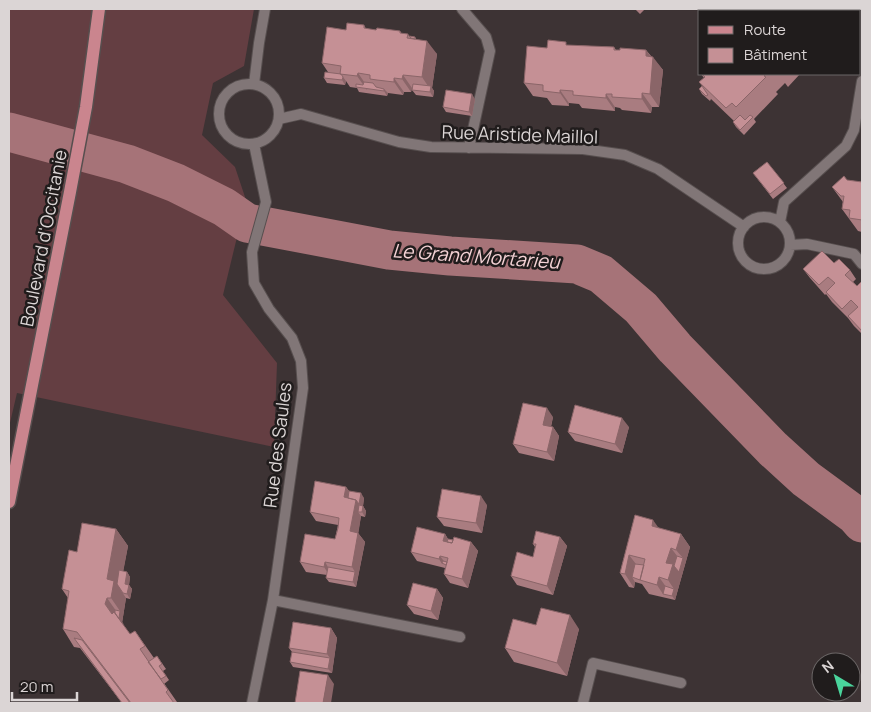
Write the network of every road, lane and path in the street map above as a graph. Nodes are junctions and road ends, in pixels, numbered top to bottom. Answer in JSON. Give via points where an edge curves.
{"nodes":[{"id":1,"x":99,"y":9,"type":"edge"},
{"id":2,"x":266,"y":9,"type":"edge"},
{"id":3,"x":462,"y":9,"type":"edge"},
{"id":4,"x":862,"y":81,"type":"edge"},
{"id":5,"x":254,"y":84,"type":"junction"},
{"id":6,"x":279,"y":120,"type":"junction"},
{"id":7,"x":254,"y":144,"type":"junction"},
{"id":8,"x":469,"y":148,"type":"junction"},
{"id":9,"x":780,"y":222,"type":"junction"},
{"id":10,"x":744,"y":226,"type":"junction"},
{"id":11,"x":790,"y":245,"type":"junction"},
{"id":12,"x":862,"y":264,"type":"edge"},
{"id":13,"x":9,"y":502,"type":"edge"},
{"id":14,"x":273,"y":600,"type":"junction"},
{"id":15,"x":460,"y":637,"type":"dead end"},
{"id":16,"x":681,"y":683,"type":"dead end"},
{"id":17,"x":252,"y":703,"type":"edge"},
{"id":18,"x":583,"y":703,"type":"edge"}],
"edges":[{"from":1,"to":13,"type":"main road","name":"Boulevard d'Occitanie","via":[[86,107]]},
{"from":2,"to":5,"type":"street"},
{"from":3,"to":8,"type":"street","via":[[486,37],[490,51]]},
{"from":4,"to":9,"type":"street","via":[[854,130],[846,146],[784,202]]},
{"from":5,"to":6,"type":"street","via":[[265,88],[274,97]]},
{"from":5,"to":7,"type":"street","via":[[241,84],[229,90],[221,101],[218,114],[221,127],[229,138],[241,144]]},
{"from":6,"to":7,"type":"street","via":[[270,135]]},
{"from":6,"to":8,"type":"street","name":"Rue Aristide Maillol","via":[[301,114],[400,142],[431,148]]},
{"from":7,"to":14,"type":"street","name":"Rue des Saules","via":[[266,202],[252,252],[254,283],[268,309],[292,338],[301,361],[303,388]]},
{"from":8,"to":10,"type":"street","name":"Rue Aristide Maillol","via":[[583,149],[625,155],[658,169]]},
{"from":9,"to":10,"type":"street","via":[[760,218]]},
{"from":9,"to":11,"type":"street","via":[[789,236]]},
{"from":10,"to":11,"type":"street","via":[[739,247],[747,262],[755,267],[771,268],[781,263]]},
{"from":11,"to":12,"type":"street","via":[[807,244],[854,254]]},
{"from":14,"to":15,"type":"street"},
{"from":14,"to":17,"type":"street","name":"Rue des Saules"},
{"from":16,"to":18,"type":"street","via":[[593,663]]}]}
